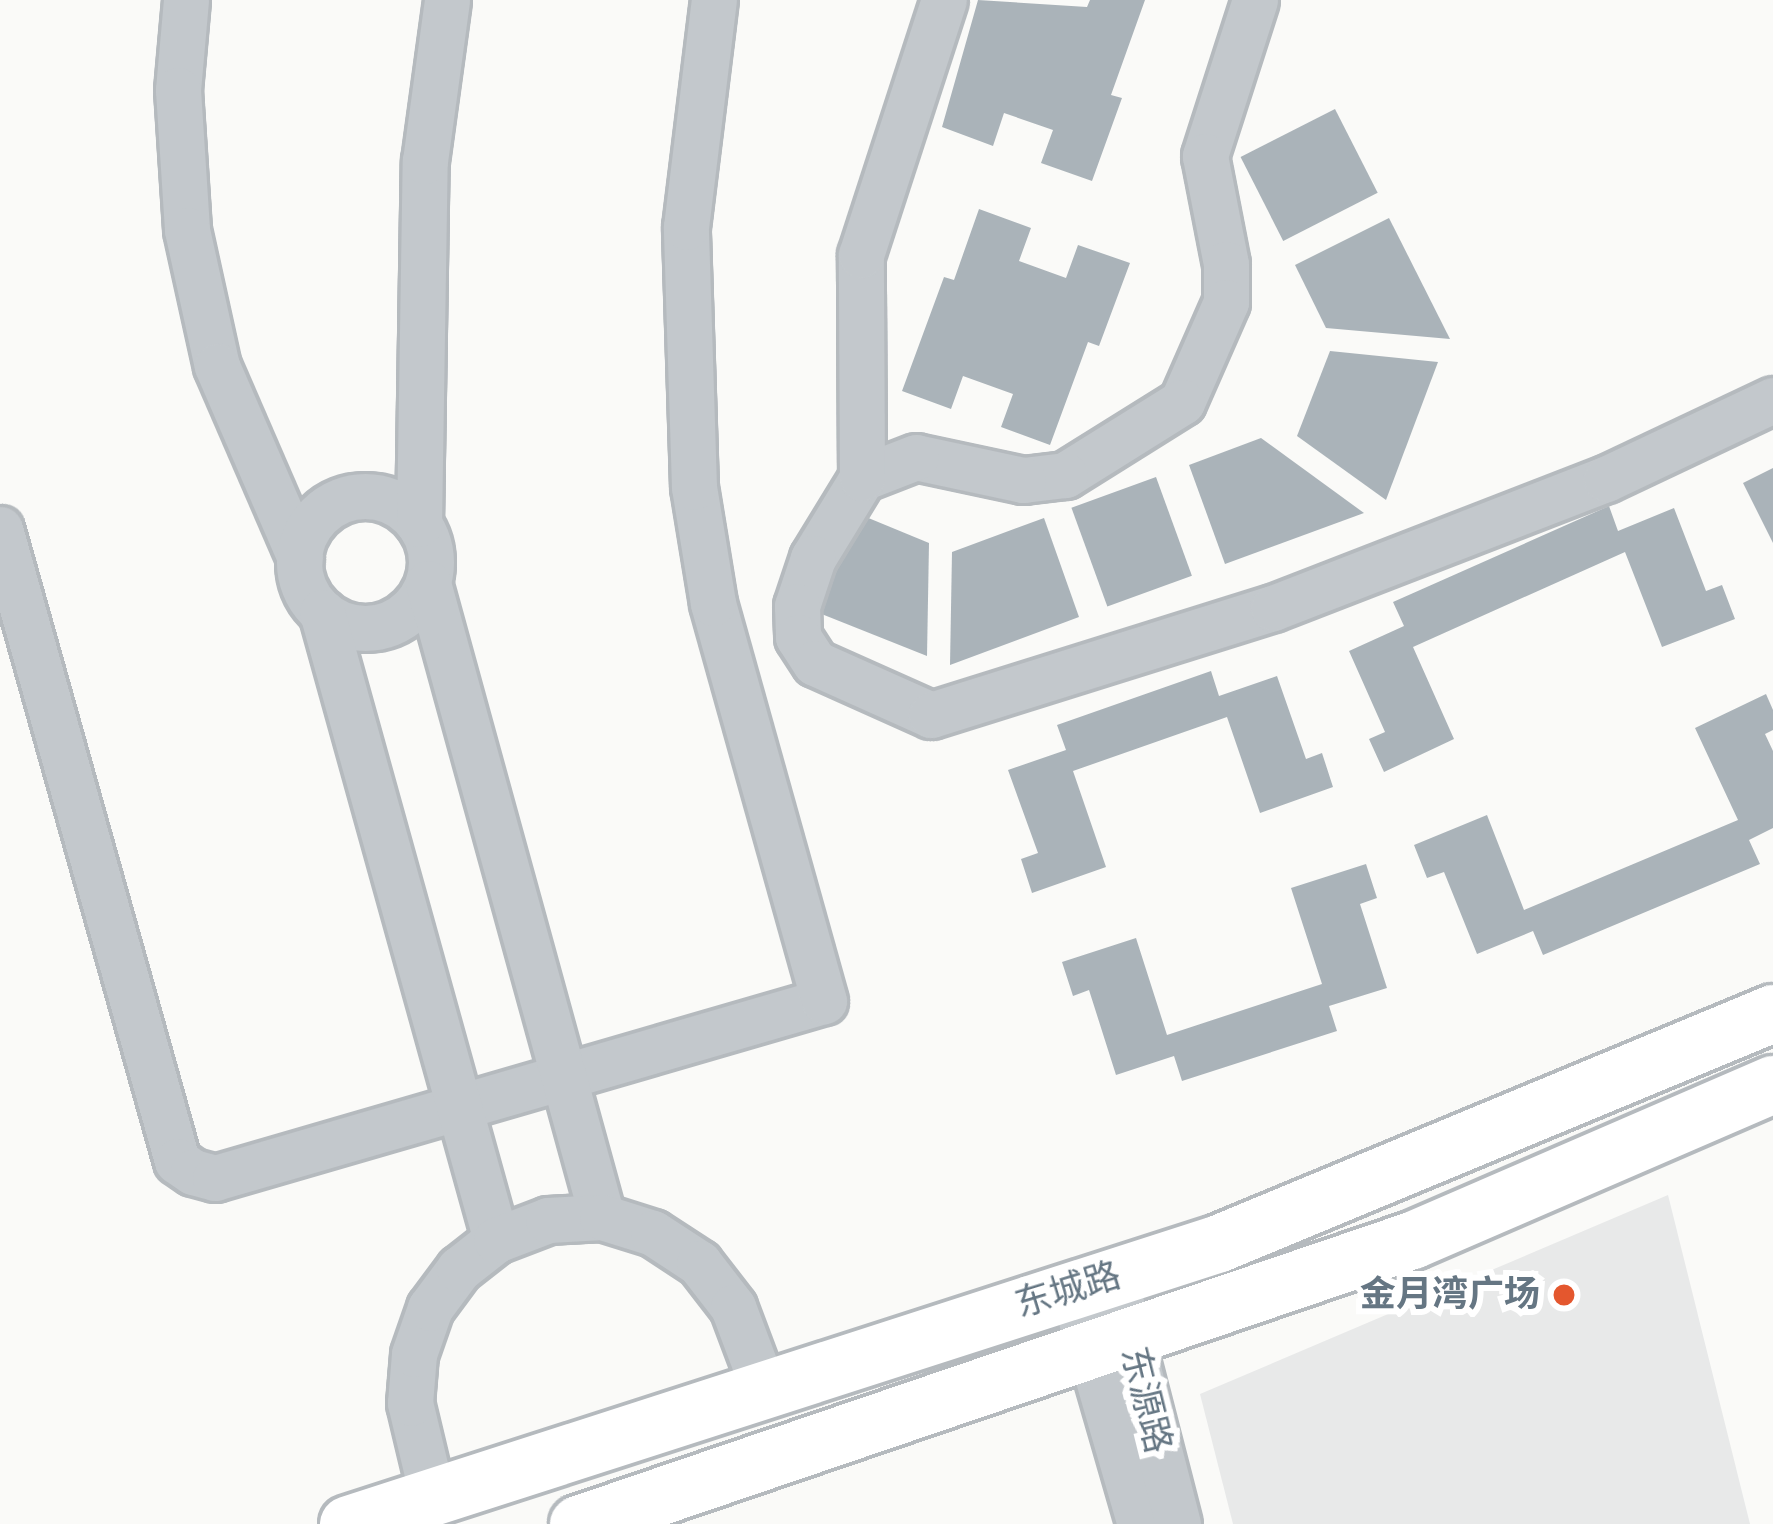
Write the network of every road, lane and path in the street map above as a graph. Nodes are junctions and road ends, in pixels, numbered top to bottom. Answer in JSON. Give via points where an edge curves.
{"nodes":[{"id":1,"x":186,"y":0,"type":"edge"},
{"id":2,"x":448,"y":0,"type":"edge"},
{"id":3,"x":714,"y":0,"type":"edge"},
{"id":4,"x":944,"y":0,"type":"edge"},
{"id":5,"x":1255,"y":0,"type":"edge"},
{"id":6,"x":1773,"y":400,"type":"edge"},
{"id":7,"x":862,"y":478,"type":"junction"},
{"id":8,"x":419,"y":524,"type":"junction"},
{"id":9,"x":0,"y":529,"type":"edge"},
{"id":10,"x":299,"y":557,"type":"junction"},
{"id":11,"x":428,"y":583,"type":"junction"},
{"id":12,"x":322,"y":612,"type":"junction"},
{"id":13,"x":1773,"y":1012,"type":"edge"},
{"id":14,"x":562,"y":1076,"type":"junction"},
{"id":15,"x":1773,"y":1084,"type":"edge"},
{"id":16,"x":458,"y":1107,"type":"junction"},
{"id":17,"x":602,"y":1217,"type":"junction"},
{"id":18,"x":496,"y":1240,"type":"junction"},
{"id":19,"x":1093,"y":1283,"type":"junction"},
{"id":20,"x":1110,"y":1346,"type":"junction"},
{"id":21,"x":762,"y":1384,"type":"junction"},
{"id":22,"x":432,"y":1496,"type":"junction"},
{"id":23,"x":348,"y":1524,"type":"edge"},
{"id":24,"x":578,"y":1524,"type":"edge"},
{"id":25,"x":1140,"y":1524,"type":"edge"},
{"id":26,"x":1178,"y":1524,"type":"edge"}],
"edges":[{"from":1,"to":10,"type":"street","via":[[178,90],[187,230],[217,366]]},
{"from":2,"to":8,"type":"street","via":[[425,160]]},
{"from":3,"to":14,"type":"street","via":[[686,227],[694,487],[713,603],[824,1001]]},
{"from":4,"to":7,"type":"street","via":[[861,255]]},
{"from":5,"to":7,"type":"street","via":[[1205,156],[1226,302],[1182,403],[1065,475],[1023,480],[916,457]]},
{"from":6,"to":7,"type":"street","via":[[1606,478],[1273,608],[932,716],[837,677],[798,637],[797,606],[813,558]]},
{"from":8,"to":10,"type":"street","via":[[388,500],[348,498],[314,520]]},
{"from":8,"to":11,"type":"street","via":[[429,542]]},
{"from":9,"to":16,"type":"street","via":[[177,1161],[215,1178]]},
{"from":10,"to":12,"type":"street","via":[[309,597]]},
{"from":11,"to":12,"type":"street","via":[[411,610],[382,626],[351,626]]},
{"from":11,"to":14,"type":"street"},
{"from":12,"to":16,"type":"street"},
{"from":13,"to":19,"type":"main road","name":"东城路","via":[[1374,1184]]},
{"from":14,"to":16,"type":"street"},
{"from":14,"to":17,"type":"street"},
{"from":15,"to":20,"type":"main road","name":"东城路","via":[[1412,1240]]},
{"from":16,"to":18,"type":"street"},
{"from":17,"to":18,"type":"street","via":[[548,1220]]},
{"from":17,"to":21,"type":"street","via":[[653,1233],[699,1264],[733,1307]]},
{"from":18,"to":22,"type":"street","via":[[459,1269],[430,1308],[414,1354],[412,1430]]},
{"from":19,"to":20,"type":"street","name":"东源路"},
{"from":19,"to":21,"type":"main road","name":"东城路"},
{"from":20,"to":24,"type":"main road","name":"东城路"},
{"from":20,"to":25,"type":"street","name":"东源路"},
{"from":20,"to":26,"type":"street","name":"东源路"},
{"from":21,"to":22,"type":"main road","name":"东城路"},
{"from":22,"to":23,"type":"main road","name":"东城路"}]}
